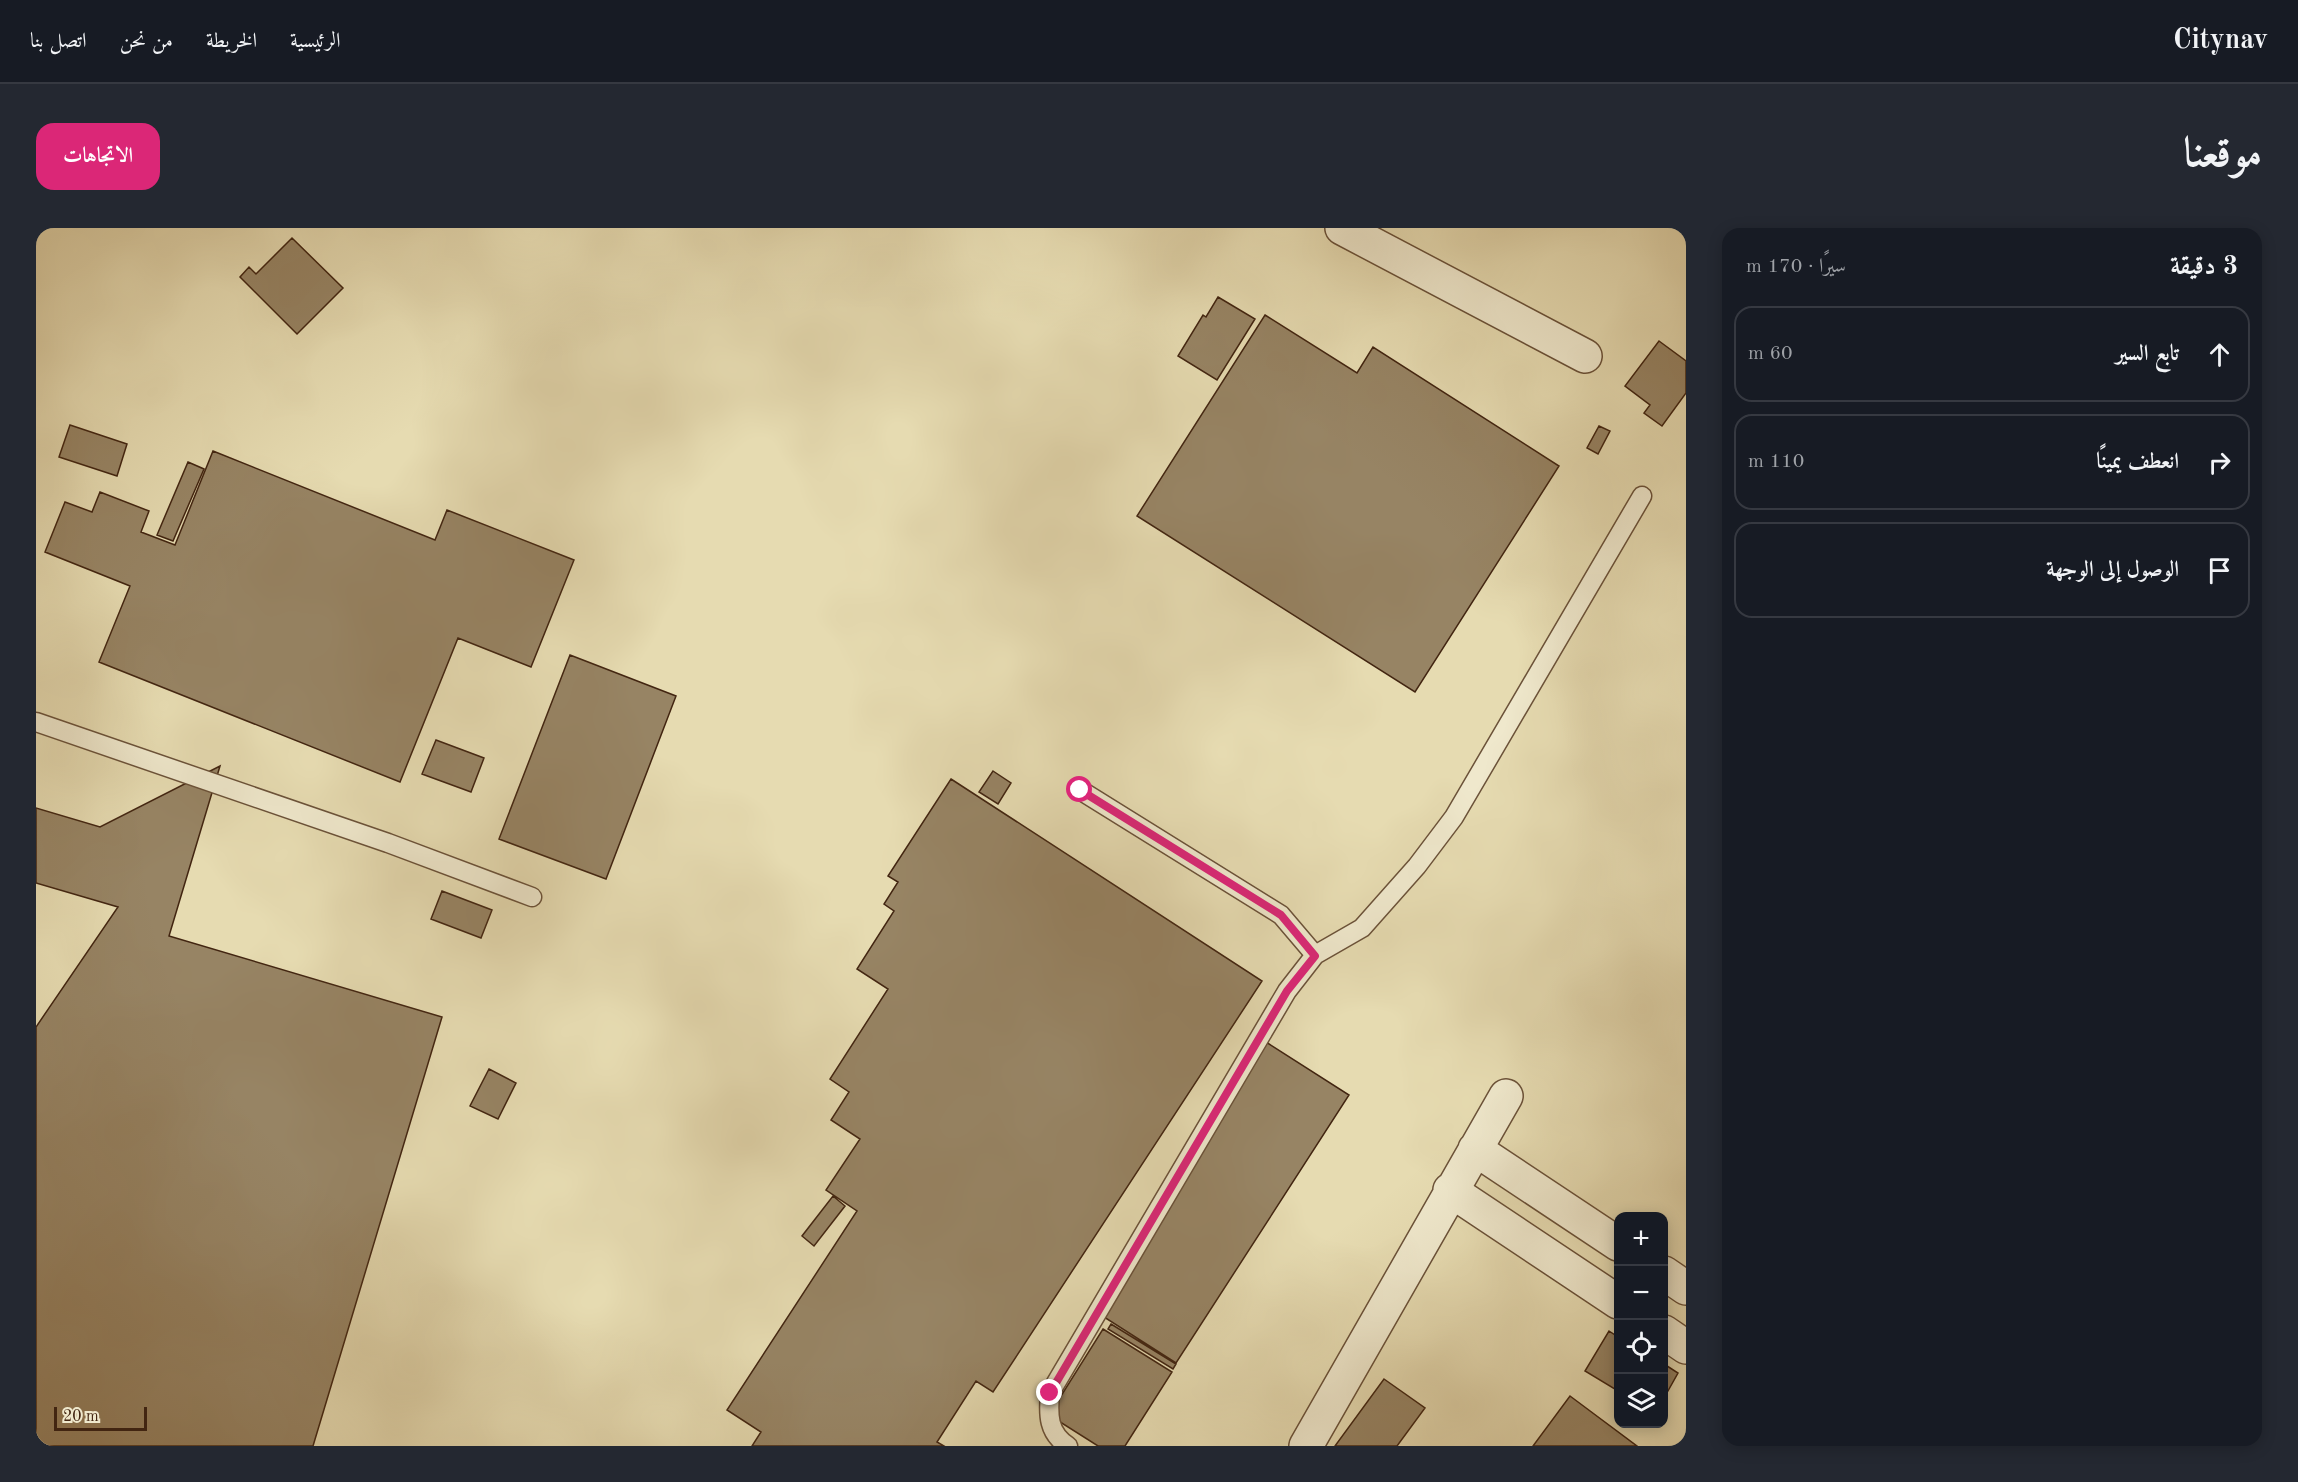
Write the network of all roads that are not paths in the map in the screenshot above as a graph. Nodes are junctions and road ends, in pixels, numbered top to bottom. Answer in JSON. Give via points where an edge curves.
{"nodes":[{"id":1,"x":1342,"y":228,"type":"edge"},
{"id":2,"x":1586,"y":356,"type":"dead end"},
{"id":3,"x":1642,"y":496,"type":"dead end"},
{"id":4,"x":36,"y":722,"type":"edge"},
{"id":5,"x":1080,"y":790,"type":"dead end"},
{"id":6,"x":532,"y":897,"type":"dead end"},
{"id":7,"x":1315,"y":956,"type":"junction"},
{"id":8,"x":1506,"y":1096,"type":"dead end"},
{"id":9,"x":1475,"y":1149,"type":"junction"},
{"id":10,"x":1450,"y":1191,"type":"junction"},
{"id":11,"x":1614,"y":1241,"type":"edge"},
{"id":12,"x":1668,"y":1276,"type":"edge"},
{"id":13,"x":1686,"y":1288,"type":"edge"},
{"id":14,"x":1614,"y":1299,"type":"edge"},
{"id":15,"x":1668,"y":1335,"type":"edge"},
{"id":16,"x":1686,"y":1347,"type":"edge"},
{"id":17,"x":1068,"y":1446,"type":"edge"},
{"id":18,"x":1306,"y":1446,"type":"edge"}],
"edges":[{"from":1,"to":2,"type":"street"},
{"from":3,"to":7,"type":"lane","via":[[1454,817],[1362,928]]},
{"from":4,"to":6,"type":"lane"},
{"from":5,"to":7,"type":"lane","via":[[1281,915]]},
{"from":7,"to":17,"type":"lane","via":[[1287,991],[1050,1393],[1048,1417],[1057,1439]]},
{"from":8,"to":9,"type":"street"},
{"from":9,"to":10,"type":"street"},
{"from":9,"to":11,"type":"street"},
{"from":10,"to":14,"type":"street"},
{"from":10,"to":18,"type":"street"},
{"from":12,"to":13,"type":"street"},
{"from":15,"to":16,"type":"street"}]}
